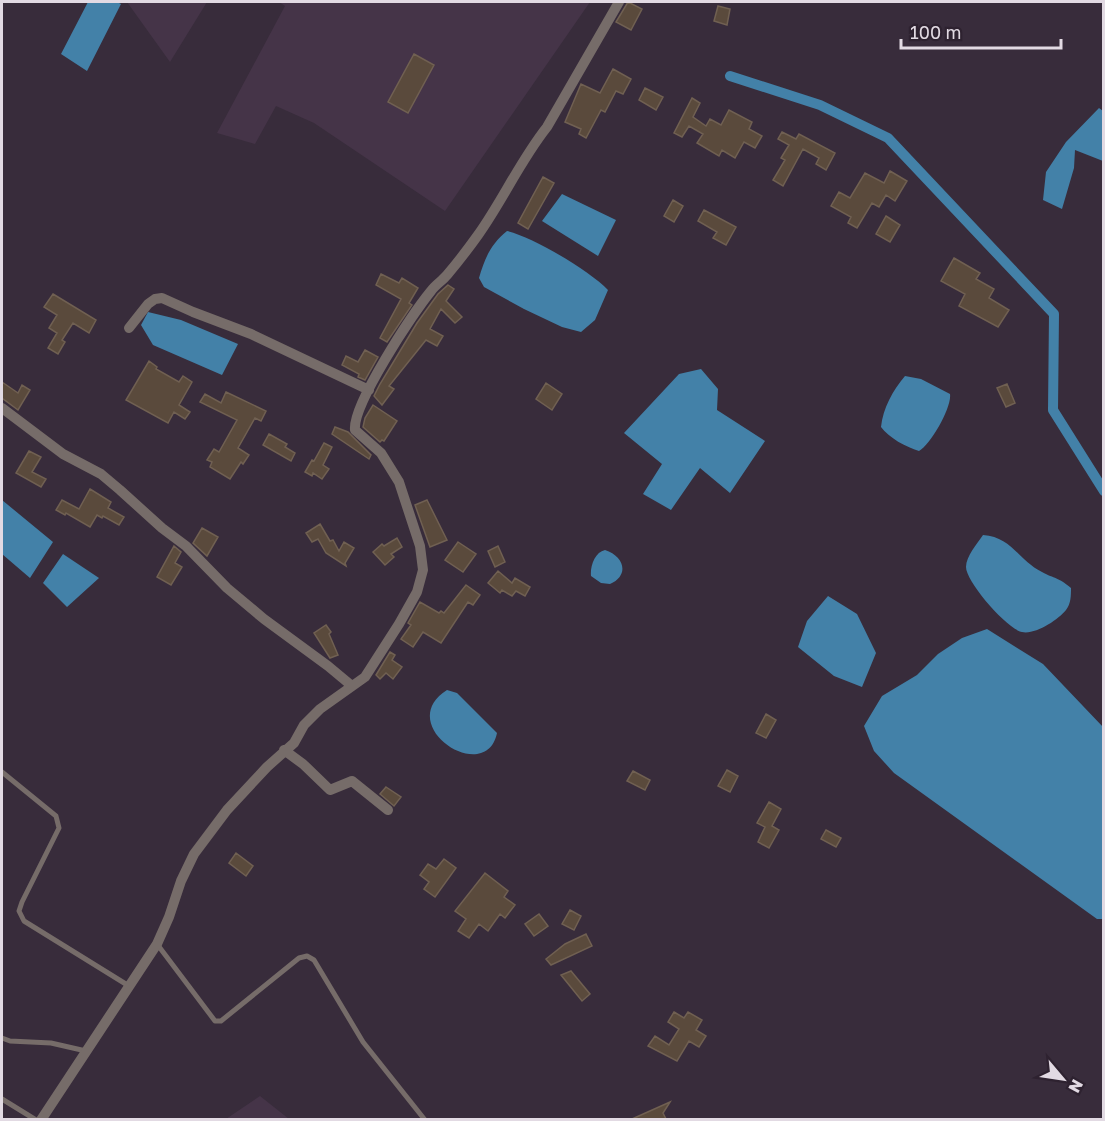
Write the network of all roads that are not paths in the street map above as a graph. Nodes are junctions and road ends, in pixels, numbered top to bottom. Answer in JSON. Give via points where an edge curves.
{"nodes":[{"id":1,"x":619,"y":2,"type":"edge"},
{"id":2,"x":129,"y":328,"type":"dead end"},
{"id":3,"x":369,"y":390,"type":"junction"},
{"id":4,"x":2,"y":408,"type":"edge"},
{"id":5,"x":352,"y":686,"type":"junction"},
{"id":6,"x":285,"y":750,"type":"junction"},
{"id":7,"x":2,"y":772,"type":"edge"},
{"id":8,"x":388,"y":810,"type":"dead end"},
{"id":9,"x":157,"y":944,"type":"junction"},
{"id":10,"x":129,"y":986,"type":"junction"},
{"id":11,"x":2,"y":1038,"type":"edge"},
{"id":12,"x":86,"y":1051,"type":"junction"},
{"id":13,"x":2,"y":1099,"type":"edge"},
{"id":14,"x":36,"y":1119,"type":"edge"},
{"id":15,"x":41,"y":1119,"type":"edge"},
{"id":16,"x":425,"y":1119,"type":"edge"}],
"edges":[{"from":1,"to":3,"type":"street","via":[[479,234],[426,297]]},
{"from":2,"to":3,"type":"street","via":[[148,303],[162,298],[251,334]]},
{"from":3,"to":5,"type":"street","via":[[355,430],[381,453],[399,482],[420,546],[423,570],[417,592],[399,624],[365,677]]},
{"from":4,"to":5,"type":"street","via":[[63,454],[114,484],[186,546],[227,588]]},
{"from":5,"to":6,"type":"street","via":[[320,709]]},
{"from":6,"to":8,"type":"street","via":[[330,790],[352,781]]},
{"from":6,"to":9,"type":"street","via":[[227,810],[194,854]]},
{"from":7,"to":10,"type":"lane","via":[[56,816],[59,828],[18,911],[24,921]]},
{"from":9,"to":10,"type":"street"},
{"from":9,"to":16,"type":"lane","via":[[215,1021],[221,1021],[299,958],[307,956],[314,960],[363,1042]]},
{"from":10,"to":12,"type":"street"},
{"from":11,"to":12,"type":"lane"},
{"from":12,"to":15,"type":"street"},
{"from":13,"to":14,"type":"lane"}]}
